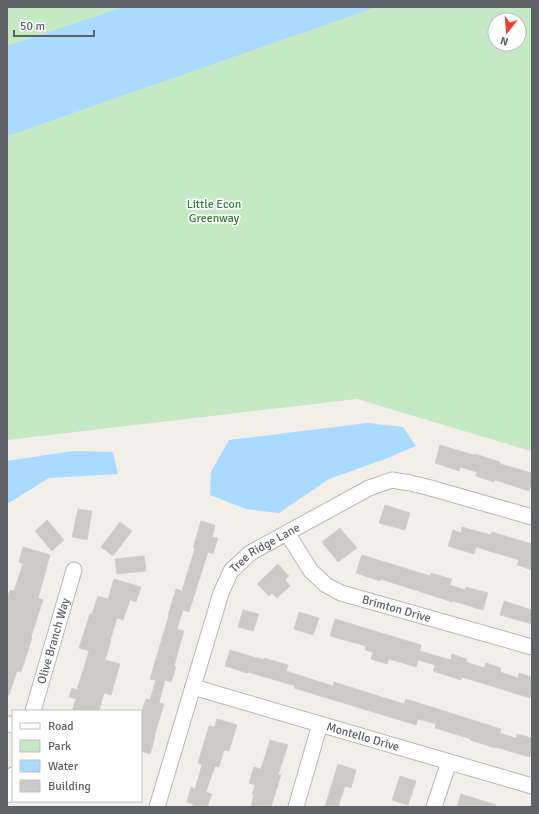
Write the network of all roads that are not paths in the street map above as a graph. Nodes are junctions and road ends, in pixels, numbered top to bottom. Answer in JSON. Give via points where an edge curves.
{"nodes":[{"id":1,"x":532,"y":517,"type":"edge"},
{"id":2,"x":287,"y":533,"type":"junction"},
{"id":3,"x":74,"y":570,"type":"dead end"},
{"id":4,"x":532,"y":647,"type":"edge"},
{"id":5,"x":193,"y":687,"type":"junction"},
{"id":6,"x":32,"y":710,"type":"edge"},
{"id":7,"x":320,"y":724,"type":"junction"},
{"id":8,"x":449,"y":762,"type":"junction"},
{"id":9,"x":12,"y":779,"type":"edge"},
{"id":10,"x":532,"y":786,"type":"edge"},
{"id":11,"x":7,"y":795,"type":"edge"},
{"id":12,"x":157,"y":807,"type":"edge"},
{"id":13,"x":296,"y":807,"type":"edge"},
{"id":14,"x":434,"y":807,"type":"edge"}],
"edges":[{"from":1,"to":2,"type":"street","name":"Tree Ridge Lane","via":[[427,487],[392,480],[369,488]]},
{"from":2,"to":4,"type":"street","name":"Brimton Drive","via":[[311,571],[326,585],[341,593]]},
{"from":2,"to":5,"type":"street","name":"Tree Ridge Lane","via":[[250,553],[231,570],[221,593]]},
{"from":3,"to":6,"type":"street","name":"Olive Branch Way"},
{"from":5,"to":7,"type":"street","name":"Montello Drive"},
{"from":5,"to":12,"type":"street","name":"Tree Ridge Lane"},
{"from":7,"to":8,"type":"street","name":"Montello Drive"},
{"from":7,"to":13,"type":"street"},
{"from":8,"to":10,"type":"street","name":"Montello Drive"},
{"from":8,"to":14,"type":"street"},
{"from":9,"to":11,"type":"street"}]}
